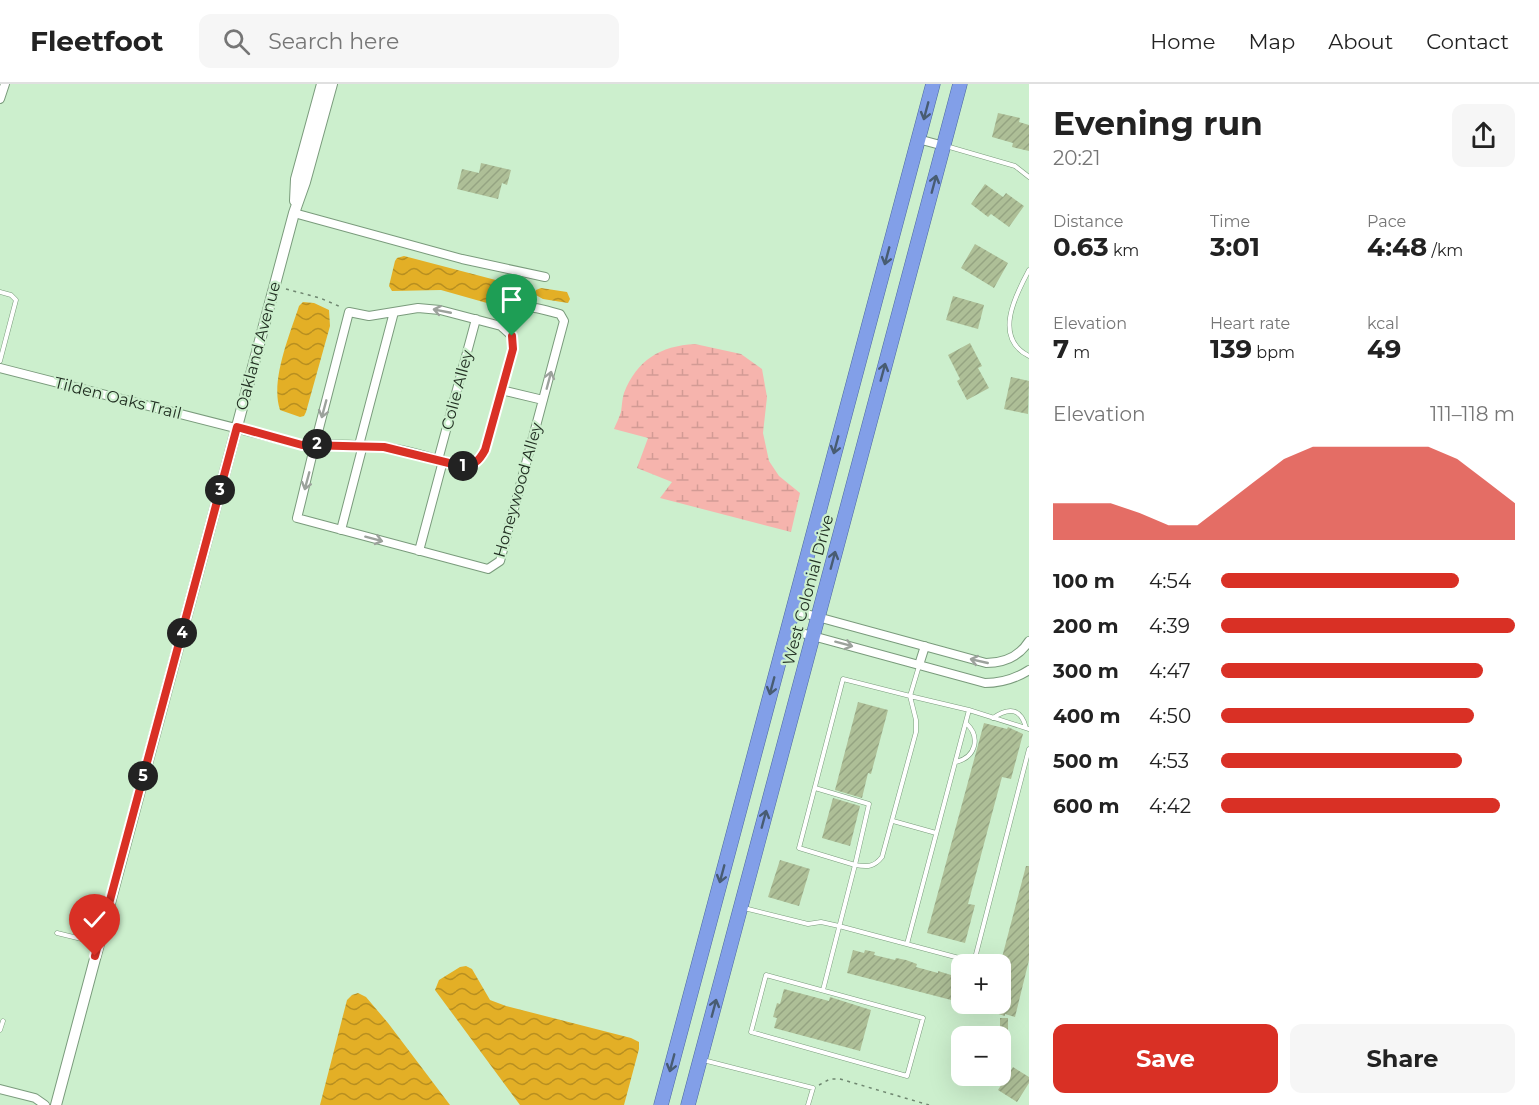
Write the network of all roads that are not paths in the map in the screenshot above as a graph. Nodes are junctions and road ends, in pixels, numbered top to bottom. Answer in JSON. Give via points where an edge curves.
{"nodes":[{"id":1,"x":5,"y":84,"type":"edge"},
{"id":2,"x":322,"y":84,"type":"edge"},
{"id":3,"x":332,"y":84,"type":"edge"},
{"id":4,"x":933,"y":84,"type":"edge"},
{"id":5,"x":960,"y":84,"type":"edge"},
{"id":6,"x":0,"y":99,"type":"edge"},
{"id":7,"x":918,"y":139,"type":"junction"},
{"id":8,"x":944,"y":146,"type":"junction"},
{"id":9,"x":1029,"y":177,"type":"edge"},
{"id":10,"x":294,"y":213,"type":"junction"},
{"id":11,"x":1029,"y":270,"type":"edge"},
{"id":12,"x":545,"y":277,"type":"dead end"},
{"id":13,"x":0,"y":292,"type":"edge"},
{"id":14,"x":394,"y":312,"type":"junction"},
{"id":15,"x":476,"y":320,"type":"junction"},
{"id":16,"x":503,"y":328,"type":"junction"},
{"id":17,"x":1029,"y":356,"type":"edge"},
{"id":18,"x":0,"y":361,"type":"edge"},
{"id":19,"x":0,"y":368,"type":"edge"},
{"id":20,"x":501,"y":390,"type":"junction"},
{"id":21,"x":543,"y":400,"type":"junction"},
{"id":22,"x":237,"y":427,"type":"junction"},
{"id":23,"x":315,"y":444,"type":"junction"},
{"id":24,"x":361,"y":445,"type":"junction"},
{"id":25,"x":440,"y":461,"type":"junction"},
{"id":26,"x":341,"y":530,"type":"junction"},
{"id":27,"x":419,"y":551,"type":"junction"},
{"id":28,"x":792,"y":610,"type":"junction"},
{"id":29,"x":818,"y":617,"type":"junction"},
{"id":30,"x":787,"y":629,"type":"junction"},
{"id":31,"x":812,"y":636,"type":"junction"},
{"id":32,"x":1029,"y":641,"type":"edge"},
{"id":33,"x":924,"y":646,"type":"junction"},
{"id":34,"x":919,"y":665,"type":"junction"},
{"id":35,"x":1029,"y":670,"type":"edge"},
{"id":36,"x":910,"y":696,"type":"junction"},
{"id":37,"x":969,"y":710,"type":"junction"},
{"id":38,"x":993,"y":718,"type":"junction"},
{"id":39,"x":966,"y":723,"type":"junction"},
{"id":40,"x":1028,"y":729,"type":"edge"},
{"id":41,"x":1029,"y":749,"type":"edge"},
{"id":42,"x":955,"y":762,"type":"junction"},
{"id":43,"x":815,"y":788,"type":"junction"},
{"id":44,"x":893,"y":821,"type":"junction"},
{"id":45,"x":936,"y":833,"type":"junction"},
{"id":46,"x":855,"y":865,"type":"junction"},
{"id":47,"x":740,"y":907,"type":"junction"},
{"id":48,"x":839,"y":926,"type":"junction"},
{"id":49,"x":57,"y":933,"type":"dead end"},
{"id":50,"x":99,"y":944,"type":"junction"},
{"id":51,"x":907,"y":944,"type":"junction"},
{"id":52,"x":823,"y":990,"type":"junction"},
{"id":53,"x":3,"y":1021,"type":"dead end"},
{"id":54,"x":0,"y":1030,"type":"edge"},
{"id":55,"x":700,"y":1059,"type":"junction"},
{"id":56,"x":0,"y":1089,"type":"edge"},
{"id":57,"x":45,"y":1105,"type":"edge"},
{"id":58,"x":56,"y":1105,"type":"edge"},
{"id":59,"x":661,"y":1105,"type":"edge"},
{"id":60,"x":688,"y":1105,"type":"edge"},
{"id":61,"x":808,"y":1105,"type":"edge"}],
"edges":[{"from":1,"to":6,"type":"street"},
{"from":2,"to":10,"type":"street","name":"Oakland Avenue","via":[[296,179]]},
{"from":3,"to":10,"type":"street","name":"Oakland Avenue"},
{"from":4,"to":7,"type":"highway","name":"West Colonial Drive","one_way":true},
{"from":5,"to":8,"type":"highway","name":"West Colonial Drive"},
{"from":7,"to":8,"type":"street"},
{"from":7,"to":28,"type":"highway","name":"West Colonial Drive","one_way":true},
{"from":8,"to":9,"type":"lane","via":[[1015,166]]},
{"from":29,"to":8,"type":"highway","name":"West Colonial Drive","one_way":true},
{"from":10,"to":12,"type":"street","via":[[462,259]]},
{"from":10,"to":22,"type":"street","name":"Oakland Avenue"},
{"from":11,"to":17,"type":"lane","via":[[1013,305],[1009,327],[1013,343]]},
{"from":13,"to":18,"type":"lane","via":[[16,300]]},
{"from":15,"to":14,"type":"street","one_way":true,"via":[[440,310]]},
{"from":14,"to":23,"type":"street","one_way":true,"via":[[369,316],[349,312]]},
{"from":14,"to":24,"type":"street"},
{"from":15,"to":16,"type":"street"},
{"from":15,"to":25,"type":"street","name":"Colie Alley"},
{"from":16,"to":20,"type":"street","name":"Tilden Oaks Trail","via":[[512,336],[513,349]]},
{"from":21,"to":16,"type":"street","name":"Honeywood Alley","one_way":true,"via":[[564,321],[560,314],[531,306]]},
{"from":19,"to":22,"type":"street","name":"Tilden Oaks Trail"},
{"from":20,"to":21,"type":"street"},
{"from":20,"to":25,"type":"street","name":"Tilden Oaks Trail","via":[[480,459],[471,466]]},
{"from":21,"to":27,"type":"street","name":"Honeywood Alley","via":[[500,561],[488,569]]},
{"from":22,"to":23,"type":"street","name":"Tilden Oaks Trail","via":[[302,445]]},
{"from":22,"to":50,"type":"street","name":"Oakland Avenue"},
{"from":23,"to":24,"type":"street","name":"Tilden Oaks Trail"},
{"from":23,"to":26,"type":"street","name":"Honeywood Alley","one_way":true,"via":[[297,518]]},
{"from":24,"to":25,"type":"street","name":"Tilden Oaks Trail"},
{"from":24,"to":26,"type":"street"},
{"from":25,"to":27,"type":"street","name":"Colie Alley"},
{"from":26,"to":27,"type":"street","name":"Honeywood Alley","one_way":true},
{"from":28,"to":29,"type":"street"},
{"from":28,"to":30,"type":"highway","name":"West Colonial Drive"},
{"from":29,"to":31,"type":"highway","name":"West Colonial Drive"},
{"from":29,"to":33,"type":"street"},
{"from":30,"to":31,"type":"street"},
{"from":30,"to":59,"type":"highway","name":"West Colonial Drive","one_way":true},
{"from":31,"to":34,"type":"street","one_way":true},
{"from":47,"to":31,"type":"highway","name":"West Colonial Drive","one_way":true},
{"from":32,"to":33,"type":"street","one_way":true,"via":[[1020,653],[996,663]]},
{"from":33,"to":34,"type":"street"},
{"from":34,"to":35,"type":"street","via":[[985,683],[1017,678]]},
{"from":34,"to":36,"type":"lane"},
{"from":36,"to":37,"type":"lane"},
{"from":36,"to":43,"type":"lane","via":[[843,679]]},
{"from":36,"to":44,"type":"lane","via":[[916,732]]},
{"from":37,"to":38,"type":"lane"},
{"from":37,"to":39,"type":"lane"},
{"from":38,"to":40,"type":"lane"},
{"from":38,"to":40,"type":"lane","via":[[1002,712],[1015,712]]},
{"from":39,"to":42,"type":"lane"},
{"from":39,"to":42,"type":"lane","via":[[973,731],[974,743],[965,760]]},
{"from":41,"to":51,"type":"lane","via":[[974,962]]},
{"from":42,"to":45,"type":"lane"},
{"from":43,"to":46,"type":"lane","via":[[869,804]]},
{"from":43,"to":46,"type":"lane","via":[[799,848]]},
{"from":44,"to":45,"type":"lane"},
{"from":44,"to":46,"type":"lane","via":[[876,865]]},
{"from":45,"to":51,"type":"lane"},
{"from":46,"to":48,"type":"lane"},
{"from":47,"to":48,"type":"lane","via":[[808,924]]},
{"from":55,"to":47,"type":"highway","name":"West Colonial Drive","one_way":true},
{"from":48,"to":51,"type":"lane"},
{"from":48,"to":52,"type":"lane"},
{"from":49,"to":50,"type":"lane"},
{"from":50,"to":58,"type":"street","name":"Oakland Avenue"},
{"from":52,"to":52,"type":"lane","via":[[766,975],[751,1032],[907,1076],[923,1018]]},
{"from":53,"to":54,"type":"lane"},
{"from":55,"to":60,"type":"highway","name":"West Colonial Drive"},
{"from":55,"to":61,"type":"lane","via":[[813,1088]]},
{"from":56,"to":57,"type":"street","via":[[35,1098]]}]}
